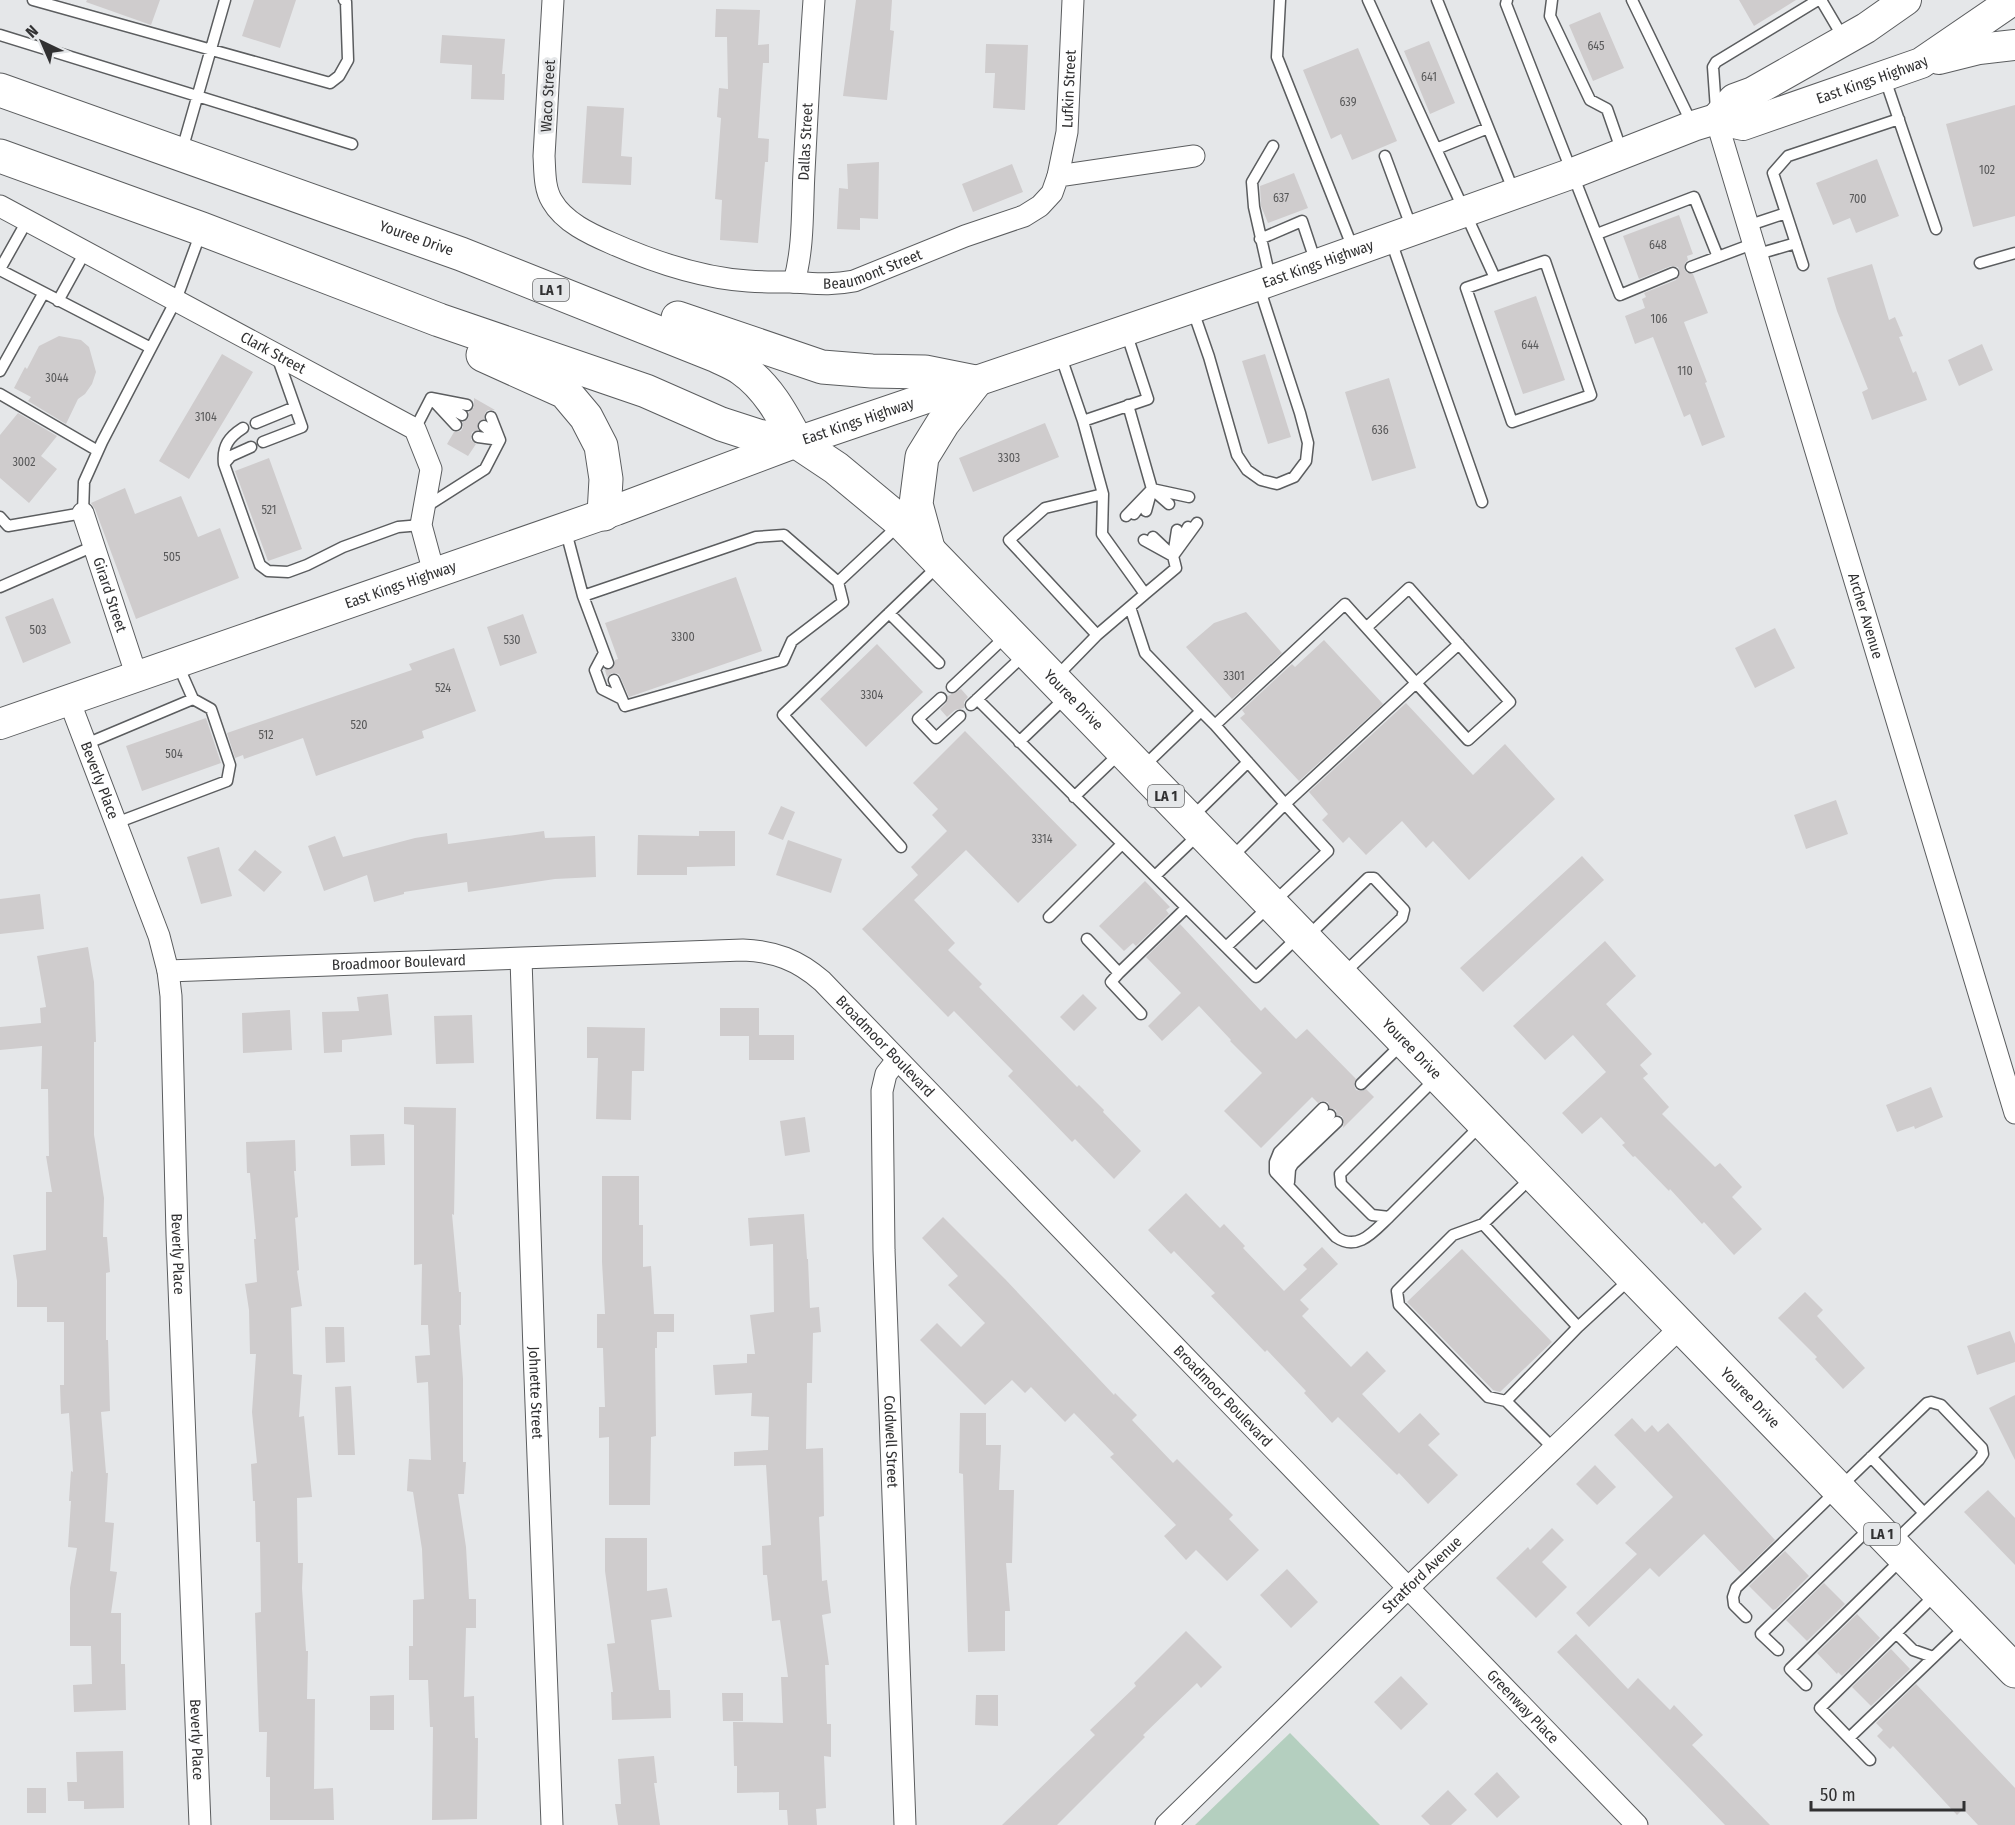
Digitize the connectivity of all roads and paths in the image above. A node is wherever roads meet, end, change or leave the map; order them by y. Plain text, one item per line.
1 (33, 0) edge
2 (225, 0) edge
3 (344, 0) edge
4 (553, 0) edge
5 (814, 0) edge
6 (1073, 0) edge
7 (1280, 0) edge
8 (1368, 0) edge
9 (1437, 0) edge
10 (1507, 0) edge
11 (1552, 0) edge
12 (1632, 0) edge
13 (1820, 0) edge
14 (1906, 0) edge
15 (2013, 0) edge
16 (0, 35) edge
17 (1845, 40) junction
18 (2015, 45) edge
19 (211, 51) junction
20 (1921, 63) junction
21 (1884, 75) junction
22 (0, 90) edge
23 (199, 96) junction
24 (1899, 119) junction
25 (1705, 123) junction
26 (1488, 128) junction
27 (352, 144) dead end
28 (1273, 146) dead end
29 (1436, 149) junction
30 (181, 153) junction
31 (1623, 154) junction
32 (0, 156) edge
33 (1194, 156) dead end
34 (1385, 156) dead end
35 (1573, 173) junction
36 (1058, 176) junction
37 (548, 192) joint
38 (1515, 194) junction
39 (0, 206) edge
40 (1465, 212) junction
41 (1786, 213) junction
42 (27, 221) junction
43 (202, 229) junction
44 (1936, 229) dead end
45 (1401, 234) junction
46 (1598, 234) junction
47 (1260, 239) junction
48 (1754, 241) junction
49 (1796, 243) junction
50 (1354, 251) junction
51 (85, 252) junction
52 (2015, 253) edge
53 (1718, 257) junction
54 (1980, 263) dead end
55 (1317, 264) junction
56 (1803, 265) dead end
57 (1691, 267) dead end
58 (0, 270) edge
59 (1673, 273) dead end
60 (1495, 278) junction
61 (794, 282) junction
62 (1265, 283) junction
63 (43, 294) junction
64 (176, 300) junction
65 (57, 301) junction
66 (1192, 308) junction
67 (605, 311) junction
68 (439, 320) junction
69 (1125, 331) junction
70 (151, 348) junction
71 (1060, 353) junction
72 (277, 355) junction
73 (0, 371) edge
74 (975, 382) junction
75 (0, 394) edge
76 (431, 398) junction
77 (1128, 405) junction
78 (295, 407) junction
79 (465, 410) dead end
80 (1083, 421) junction
81 (487, 422) dead end
82 (256, 423) dead end
83 (456, 425) dead end
84 (243, 428) dead end
85 (415, 429) junction
86 (478, 437) dead end
87 (500, 440) junction
88 (263, 442) dead end
89 (797, 442) junction
90 (250, 447) dead end
91 (98, 452) junction
92 (224, 464) junction
93 (1152, 489) junction
94 (1103, 494) junction
95 (1185, 499) dead end
96 (1482, 502) dead end
97 (1169, 504) dead end
98 (83, 513) junction
99 (604, 514) junction
100 (0, 517) edge
101 (423, 517) junction
102 (901, 522) junction
103 (564, 528) junction
104 (94, 546) junction
105 (1173, 556) junction
106 (934, 557) junction
107 (434, 573) junction
108 (838, 582) junction
109 (0, 587) edge
110 (1145, 594) junction
111 (583, 596) junction
112 (1130, 607) junction
113 (889, 613) junction
114 (1367, 627) junction
115 (1097, 635) junction
116 (1018, 643) junction
117 (1459, 644) junction
118 (177, 663) junction
119 (939, 663) dead end
120 (137, 677) junction
121 (614, 680) dead end
122 (1416, 683) junction
123 (952, 687) dead end
124 (1061, 687) junction
125 (941, 698) dead end
126 (193, 699) junction
127 (622, 699) junction
128 (69, 700) junction
129 (1201, 711) junction
130 (960, 716) dead end
131 (0, 724) edge
132 (1215, 725) junction
133 (1019, 742) junction
134 (86, 744) junction
135 (1131, 760) junction
136 (1248, 762) junction
137 (1074, 797) junction
138 (1285, 804) junction
139 (116, 823) junction
140 (1195, 826) junction
141 (1122, 844) junction
142 (901, 847) dead end
143 (1228, 861) junction
144 (1155, 876) junction
145 (1271, 904) junction
146 (1186, 908) junction
147 (1049, 917) dead end
148 (1302, 937) junction
149 (1087, 939) dead end
150 (1226, 947) junction
151 (521, 959) junction
152 (168, 971) junction
153 (1119, 973) junction
154 (1341, 976) junction
155 (1141, 1014) dead end
156 (1404, 1042) junction
157 (897, 1060) junction
158 (1374, 1071) junction
159 (1438, 1076) junction
160 (2015, 1113) edge
161 (1483, 1123) junction
162 (1534, 1175) junction
163 (1289, 1186) junction
164 (1389, 1217) junction
165 (1483, 1224) junction
166 (1633, 1276) junction
167 (1578, 1326) junction
168 (1681, 1327) junction
169 (1506, 1401) junction
170 (1554, 1449) junction
171 (1871, 1457) junction
172 (1838, 1488) junction
173 (1924, 1513) junction
174 (1890, 1542) junction
175 (1408, 1588) junction
176 (1938, 1592) junction
177 (1746, 1617) dead end
178 (1969, 1623) junction
179 (1896, 1633) junction
180 (1778, 1650) dead end
181 (1933, 1657) junction
182 (2015, 1671) edge
183 (1806, 1685) dead end
184 (1849, 1738) junction
185 (1870, 1760) dead end
186 (200, 1825) edge
187 (552, 1825) edge
188 (905, 1825) edge
189 (1166, 1825) edge
190 (1637, 1825) edge

1 - 19 lane
2 - 19 lane
3 - 19 lane
4 - 37 street, Waco Street
5 - 61 street, Dallas Street
6 - 36 street, Lufkin Street
7 - 50 lane
8 - 29 lane
9 - 26 lane
10 - 35 lane
11 - 31 lane
12 - 25 lane
13 - 17 lane
13 - 25 lane
14 - 17 main road, East Kings Highway
15 - 20 main road, East Kings Highway
16 - 23 lane
17 - 25 main road, East Kings Highway
18 - 20 main road
19 - 23 lane
20 - 21 main road, East Kings Highway
21 - 24 lane
21 - 25 main road, East Kings Highway
22 - 30 main road, Youree Drive / LA 1
23 - 27 lane
23 - 30 lane
24 - 41 lane
24 - 44 lane
25 - 31 main road, East Kings Highway
25 - 48 street, Archer Avenue
26 - 29 lane
26 - 38 lane
28 - 47 lane
29 - 40 lane
30 - 67 main road, Youree Drive / LA 1
31 - 35 main road, East Kings Highway
32 - 43 main road, Youree Drive / LA 1
33 - 36 street
34 - 45 lane
35 - 38 main road, East Kings Highway
35 - 46 lane
36 - 61 street, Beaumont Street
37 - 61 street, Beaumont Street
38 - 40 main road, East Kings Highway
39 - 42 street, Clark Street
40 - 45 main road, East Kings Highway
40 - 60 lane
41 - 48 lane
41 - 49 lane
42 - 51 street, Clark Street
42 - 58 lane
43 - 64 lane
43 - 68 main road, Youree Drive / LA 1
45 - 50 main road, East Kings Highway
45 - 96 lane
46 - 53 lane
46 - 59 lane
47 - 55 lane
47 - 62 lane
48 - 49 lane
48 - 53 lane
48 - 160 street, Archer Avenue
49 - 56 lane
50 - 55 main road, East Kings Highway
51 - 64 street, Clark Street
51 - 65 lane
52 - 54 lane
53 - 57 lane
55 - 62 main road, East Kings Highway
58 - 63 lane
60 - 60 lane
62 - 66 main road, East Kings Highway
62 - 66 lane
63 - 65 lane
63 - 73 lane
64 - 70 lane
64 - 72 street, Clark Street
65 - 70 lane
66 - 69 main road, East Kings Highway
67 - 74 main road
67 - 89 main road, Youree Drive / LA 1
68 - 89 main road, Youree Drive / LA 1
68 - 99 main road
69 - 71 main road, East Kings Highway
69 - 77 lane
70 - 91 lane
71 - 74 main road, East Kings Highway
71 - 80 lane
72 - 78 lane
72 - 85 street, Clark Street
74 - 89 main road, East Kings Highway
74 - 106 main road
75 - 91 lane
76 - 79 lane
76 - 83 lane
76 - 85 lane
77 - 80 lane
77 - 93 lane
78 - 82 lane
78 - 88 lane
80 - 94 lane
81 - 87 lane
84 - 92 lane
85 - 101 street
86 - 87 lane
87 - 101 lane
89 - 99 main road, East Kings Highway
89 - 102 main road, Youree Drive / LA 1
90 - 92 lane
91 - 98 lane
92 - 101 lane
93 - 93 lane
93 - 95 lane
93 - 97 lane
94 - 110 lane
94 - 115 lane
98 - 100 lane
98 - 104 street, Girard Street
99 - 103 main road, East Kings Highway
101 - 107 street
102 - 106 main road, Youree Drive / LA 1
102 - 108 lane
103 - 107 main road, East Kings Highway
103 - 111 lane
104 - 109 lane
104 - 120 street, Girard Street
105 - 105 lane
105 - 105 lane
105 - 110 lane
106 - 113 lane
106 - 116 main road, Youree Drive / LA 1
107 - 118 main road, East Kings Highway
108 - 111 lane
108 - 127 lane
110 - 112 lane
111 - 127 lane
112 - 115 lane
112 - 129 lane
113 - 119 lane
113 - 142 lane
114 - 117 lane
114 - 122 lane
114 - 132 lane
115 - 124 lane
116 - 123 lane
116 - 124 main road, Youree Drive / LA 1
116 - 133 lane
117 - 122 lane
117 - 122 lane
118 - 120 main road, East Kings Highway
118 - 126 lane
120 - 128 main road, East Kings Highway
121 - 127 lane
122 - 138 lane
124 - 133 lane
124 - 135 main road, Youree Drive / LA 1
125 - 130 lane
126 - 134 lane
126 - 139 lane
128 - 131 main road, East Kings Highway
128 - 134 street, Beverly Place
129 - 132 lane
129 - 135 lane
132 - 136 lane
133 - 137 lane
134 - 139 street, Beverly Place
135 - 137 lane
135 - 140 main road, Youree Drive / LA 1
136 - 138 lane
136 - 140 lane
137 - 141 lane
138 - 143 lane
138 - 145 lane
139 - 152 street, Beverly Place
140 - 143 main road, Youree Drive / LA 1
140 - 144 lane
141 - 144 lane
141 - 147 lane
143 - 145 main road, Youree Drive / LA 1
144 - 146 lane
145 - 148 main road, Youree Drive / LA 1
145 - 150 lane
146 - 150 lane
146 - 153 lane
148 - 150 lane
148 - 154 main road, Youree Drive / LA 1
148 - 154 lane
149 - 153 lane
151 - 152 street, Broadmoor Boulevard
151 - 157 street, Broadmoor Boulevard
151 - 187 street, Johnette Street
152 - 186 street, Beverly Place
153 - 155 lane
154 - 156 main road, Youree Drive / LA 1
156 - 158 lane
156 - 159 main road, Youree Drive / LA 1
157 - 175 street, Broadmoor Boulevard
157 - 188 street, Coldwell Street
158 - 158 lane
159 - 161 main road, Youree Drive / LA 1
159 - 164 lane
161 - 162 main road, Youree Drive / LA 1
161 - 164 lane
162 - 165 lane
162 - 166 main road, Youree Drive / LA 1
163 - 163 lane
163 - 164 lane
165 - 167 lane
165 - 169 lane
166 - 167 lane
166 - 168 main road, Youree Drive / LA 1
167 - 169 lane
168 - 170 street, Stratford Avenue
168 - 172 main road, Youree Drive / LA 1
169 - 170 lane
170 - 175 street, Stratford Avenue
171 - 172 lane
171 - 173 lane
171 - 173 lane
172 - 174 main road, Youree Drive / LA 1
172 - 177 lane
173 - 174 lane
174 - 176 main road, Youree Drive / LA 1
174 - 180 lane
174 - 183 lane
175 - 189 street, Stratford Avenue
175 - 190 street, Greenway Place
176 - 178 main road, Youree Drive / LA 1
176 - 179 lane
178 - 181 lane
178 - 182 main road, Youree Drive / LA 1
179 - 181 lane
179 - 184 lane
181 - 184 lane
184 - 185 lane

